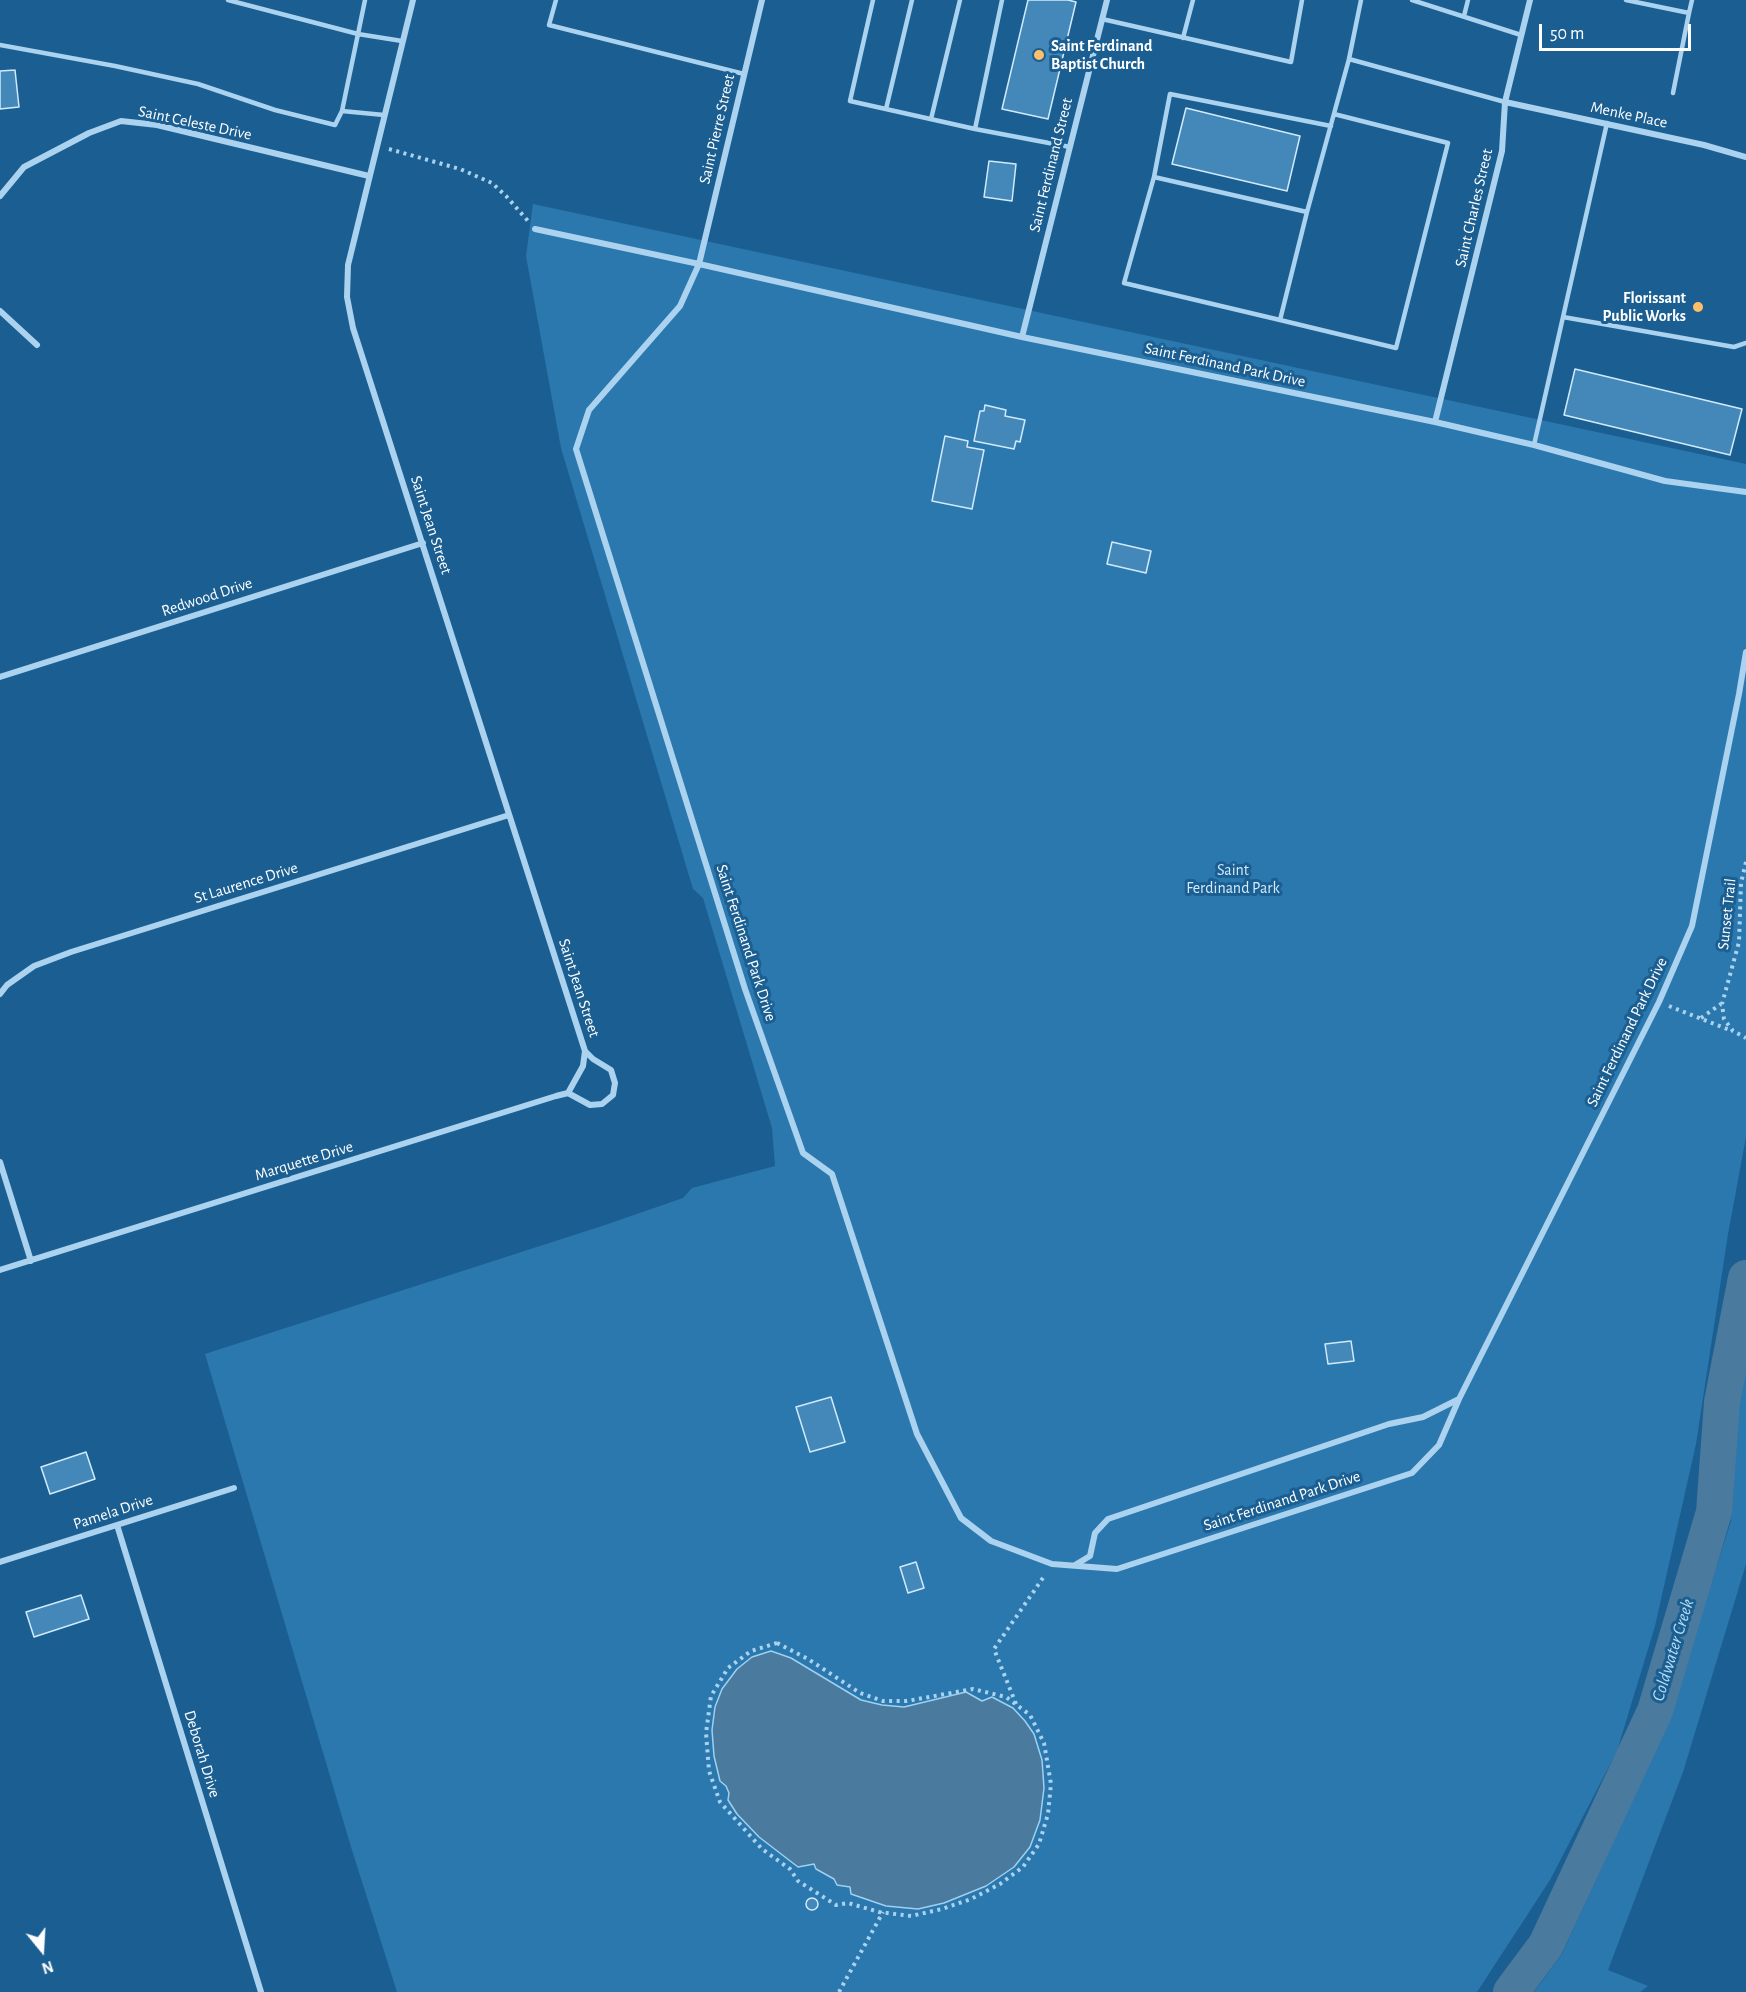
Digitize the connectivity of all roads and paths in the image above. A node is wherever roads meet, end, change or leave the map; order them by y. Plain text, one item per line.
1 (228, 0) edge
2 (365, 0) edge
3 (412, 0) edge
4 (556, 0) edge
5 (762, 0) edge
6 (873, 0) edge
7 (912, 0) edge
8 (960, 0) edge
9 (1002, 0) edge
10 (1107, 0) edge
11 (1192, 0) edge
12 (1302, 0) edge
13 (1361, 0) edge
14 (1412, 0) edge
15 (1468, 0) edge
16 (1530, 0) edge
17 (1626, 0) edge
18 (1692, 0) edge
19 (1689, 13) junction
20 (1464, 16) junction
21 (1102, 20) junction
22 (358, 34) junction
23 (1521, 35) junction
24 (1183, 38) junction
25 (402, 41) junction
26 (0, 45) edge
27 (1349, 59) junction
28 (744, 74) junction
29 (1673, 93) dead end
30 (1505, 102) junction
31 (886, 109) junction
32 (342, 111) junction
33 (1334, 114) junction
34 (384, 115) junction
35 (931, 119) junction
36 (1607, 123) junction
37 (1331, 126) junction
38 (975, 129) junction
39 (377, 146) junction
40 (1070, 147) junction
41 (1746, 157) edge
42 (369, 177) junction
43 (1154, 177) junction
44 (0, 196) edge
45 (1307, 212) junction
46 (535, 229) joint
47 (699, 264) junction
48 (0, 311) edge
49 (1563, 317) junction
50 (1280, 320) junction
51 (1022, 337) junction
52 (1746, 343) edge
53 (37, 345) dead end
54 (1435, 422) junction
55 (1534, 445) junction
56 (1746, 492) edge
57 (423, 543) junction
58 (1746, 652) edge
59 (0, 677) edge
60 (509, 815) junction
61 (1746, 862) edge
62 (0, 994) edge
63 (1659, 1002) junction
64 (1722, 1004) junction
65 (1701, 1018) junction
66 (1733, 1031) junction
67 (1746, 1038) edge
68 (585, 1052) junction
69 (568, 1093) junction
70 (0, 1162) edge
71 (31, 1261) junction
72 (0, 1270) edge
73 (1459, 1399) junction
74 (234, 1488) dead end
75 (117, 1525) junction
76 (0, 1562) edge
77 (1052, 1564) junction
78 (1074, 1565) junction
79 (1017, 1705) junction
80 (882, 1912) junction
81 (261, 1992) edge
82 (839, 1992) edge

1 - 22 lane
2 - 22 lane
3 - 25 street, Saint Jean Street
4 - 28 lane
5 - 28 street, Saint Pierre Street
6 - 31 lane
7 - 31 lane
8 - 35 lane
9 - 38 lane
10 - 21 street, Saint Ferdinand Street
11 - 24 lane
12 - 24 lane
13 - 27 lane
14 - 20 lane
15 - 20 lane
16 - 23 street, Saint Charles Street
17 - 19 lane
18 - 19 lane
19 - 29 lane
20 - 23 lane
21 - 24 lane
21 - 40 street, Saint Ferdinand Street
22 - 25 lane
22 - 32 lane
23 - 30 street, Saint Charles Street
25 - 34 street, Saint Jean Street
26 - 32 lane
27 - 30 lane
27 - 33 lane
28 - 47 street, Saint Pierre Street
30 - 36 street, Menke Place
30 - 54 street, Saint Charles Street
31 - 35 lane
32 - 34 lane
33 - 37 lane
33 - 50 lane
34 - 39 street, Saint Jean Street
35 - 38 lane
36 - 41 street, Menke Place
36 - 49 lane
37 - 43 lane
37 - 45 lane
38 - 40 lane
39 - 42 street, Saint Jean Street
39 - 46 path
40 - 51 street, Saint Ferdinand Street
42 - 44 street, Saint Celeste Drive
42 - 57 street, Saint Jean Street
43 - 45 lane
43 - 50 lane
45 - 50 lane
46 - 47 street, Saint Ferdinand Park Drive
47 - 51 street, Saint Ferdinand Park Drive
47 - 77 street, Saint Ferdinand Park Drive
48 - 53 street
49 - 52 lane
49 - 55 lane
51 - 54 street, Saint Ferdinand Park Drive
54 - 55 street, Saint Ferdinand Park Drive
55 - 56 street, Saint Ferdinand Park Drive
57 - 59 street, Redwood Drive
57 - 60 street, Saint Jean Street
58 - 63 street, Saint Ferdinand Park Drive
60 - 62 street, St Laurence Drive
60 - 68 street, Saint Jean Street
61 - 64 path, Sunset Trail
63 - 65 path
63 - 73 street, Saint Ferdinand Park Drive
64 - 65 path
64 - 66 path
65 - 66 path
66 - 67 path
68 - 69 street, Saint Jean Street
68 - 69 street, Saint Jean Street
69 - 71 street, Marquette Drive
70 - 71 street
71 - 72 street, Marquette Drive
73 - 78 street
73 - 78 street, Saint Ferdinand Park Drive
74 - 75 street, Pamela Drive
75 - 76 street, Pamela Drive
75 - 81 street, Deborah Drive
77 - 78 street, Saint Ferdinand Park Drive
77 - 79 path
79 - 80 path
79 - 80 path
80 - 82 path

